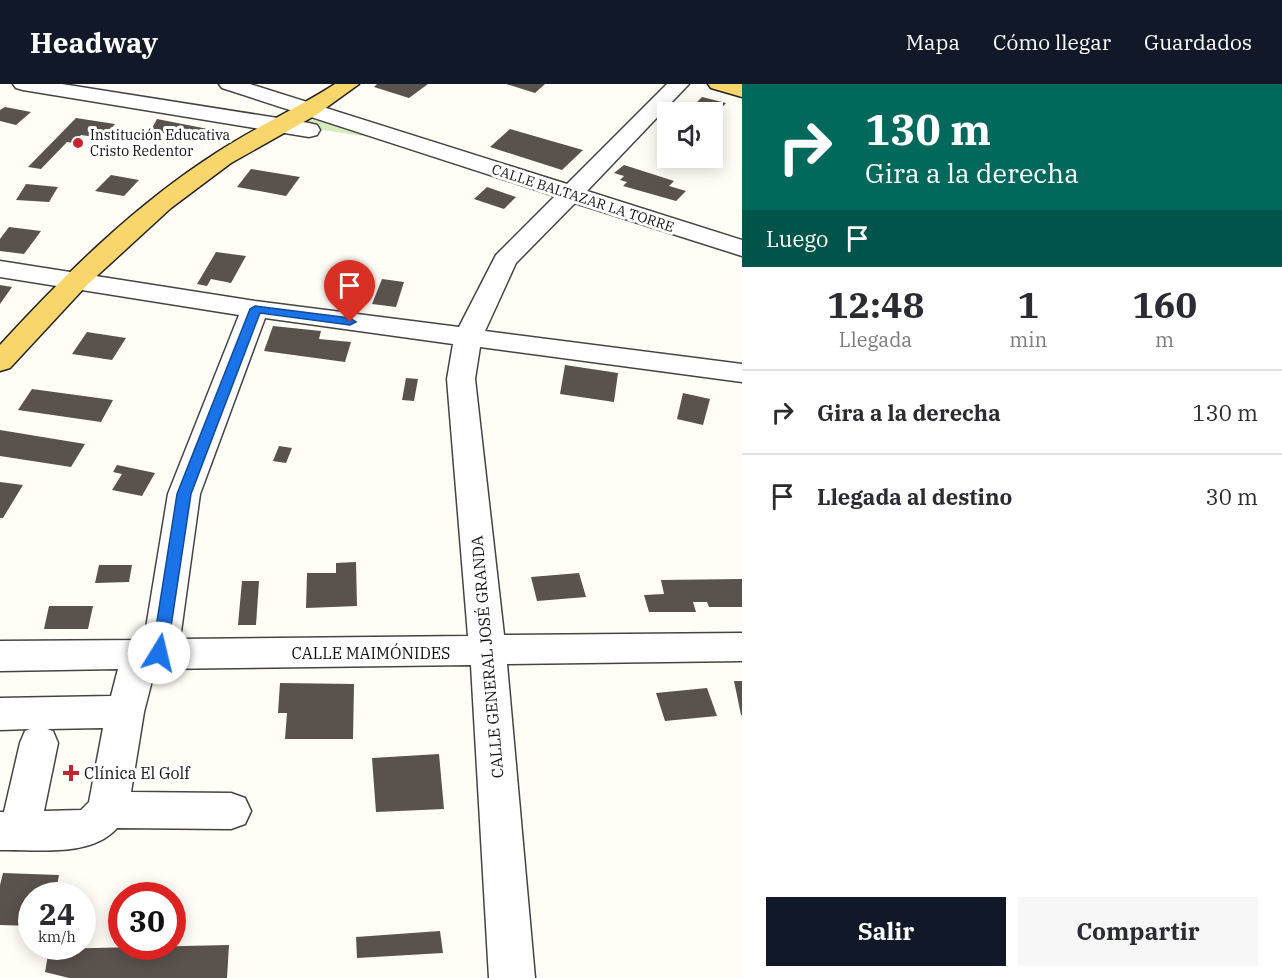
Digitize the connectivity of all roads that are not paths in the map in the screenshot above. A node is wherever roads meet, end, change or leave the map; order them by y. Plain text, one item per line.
1 (24, 84) edge
2 (229, 84) edge
3 (318, 84) edge
4 (349, 84) edge
5 (679, 84) edge
6 (718, 84) edge
7 (742, 91) edge
8 (298, 107) junction
9 (269, 127) junction
10 (424, 147) junction
11 (572, 195) junction
12 (742, 248) edge
13 (0, 269) edge
14 (75, 279) junction
15 (255, 309) junction
16 (468, 338) junction
17 (0, 362) edge
18 (742, 373) edge
19 (742, 647) edge
20 (488, 652) junction
21 (150, 654) junction
22 (0, 656) edge
23 (125, 712) junction
24 (0, 714) edge
25 (39, 743) dead end
26 (108, 810) junction
27 (231, 812) dead end
28 (10, 831) edge
29 (512, 978) edge

1 - 9 street, CALLE BALTAZAR LA TORRE
2 - 8 street, CALLE BALTAZAR LA TORRE
3 - 8 main road
4 - 8 main road
5 - 11 street, CALLE GENERAL JOSÉ GRANDA
6 - 7 main road
8 - 9 main road
8 - 10 street, CALLE BALTAZAR LA TORRE
9 - 10 street, CALLE BALTAZAR LA TORRE
9 - 14 main road
10 - 11 street, CALLE BALTAZAR LA TORRE
11 - 12 street, CALLE BALTAZAR LA TORRE
11 - 16 street, CALLE GENERAL JOSÉ GRANDA
13 - 14 street
14 - 15 street
14 - 17 main road
15 - 16 street
15 - 21 street
16 - 18 street
16 - 20 street, CALLE GENERAL JOSÉ GRANDA
19 - 20 street, CALLE MAIMÓNIDES
20 - 21 street, CALLE MAIMÓNIDES
20 - 29 street, CALLE GENERAL JOSÉ GRANDA
21 - 22 street, CALLE MAIMÓNIDES
21 - 23 street
23 - 24 street
23 - 26 street
25 - 28 street
26 - 27 street
26 - 28 street

